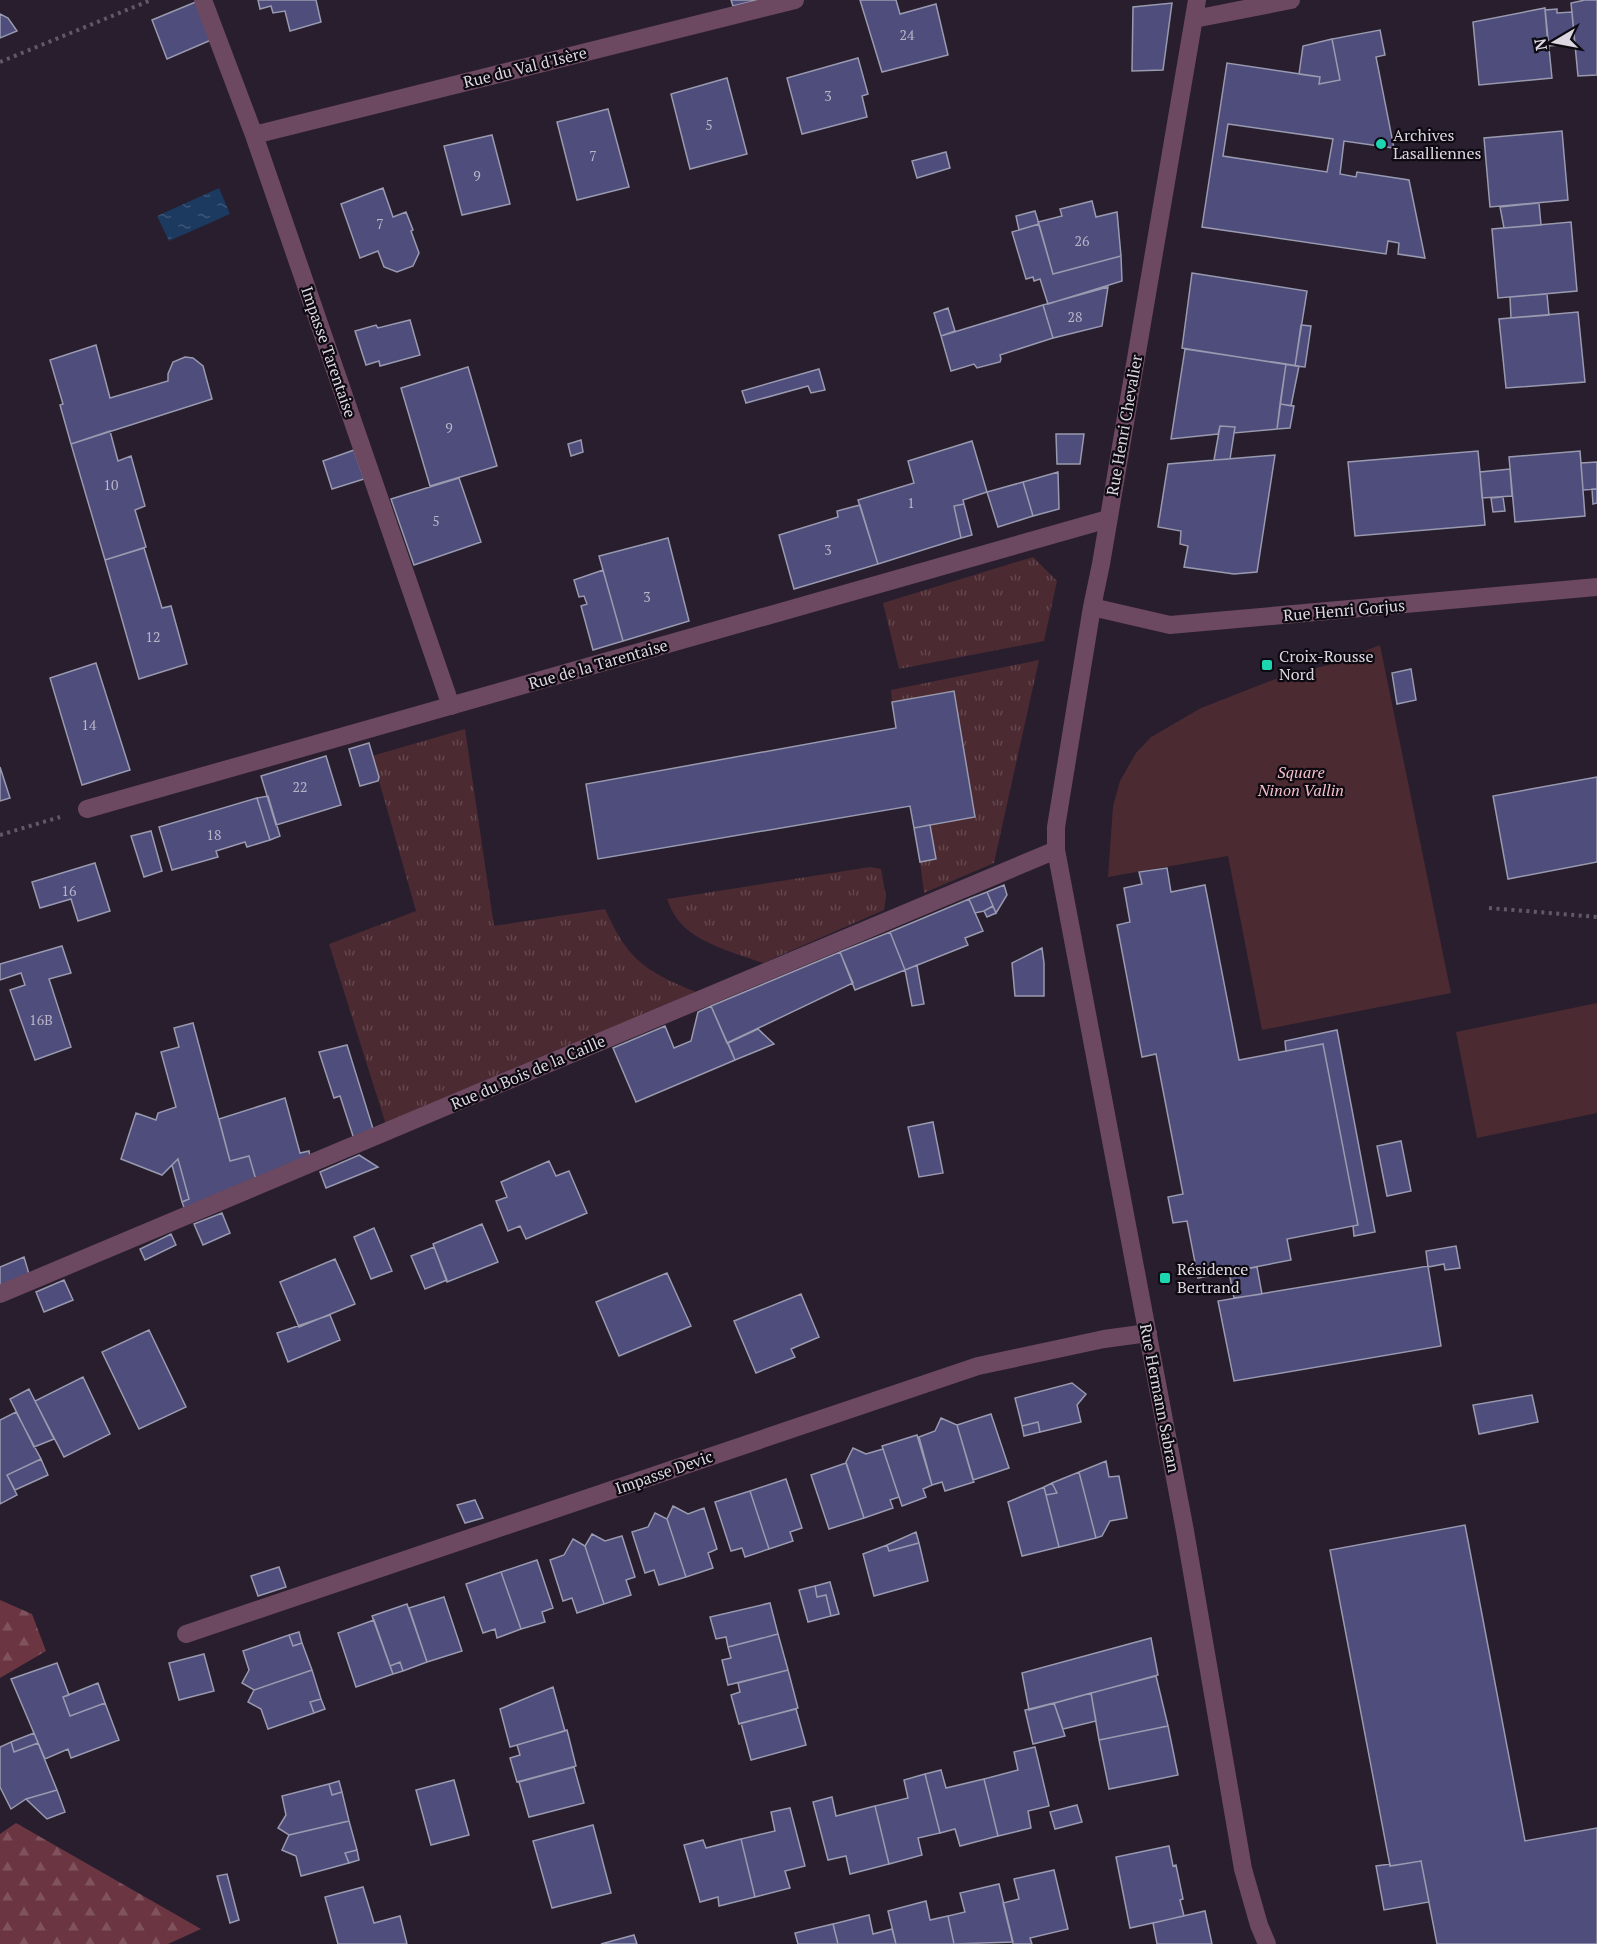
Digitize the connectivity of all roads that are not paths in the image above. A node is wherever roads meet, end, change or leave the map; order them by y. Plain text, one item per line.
1 (203, 0) edge
2 (795, 0) edge
3 (1197, 0) edge
4 (1291, 0) edge
5 (1194, 19) junction
6 (254, 135) junction
7 (1108, 519) junction
8 (1597, 587) edge
9 (1092, 607) junction
10 (451, 705) junction
11 (87, 809) road end
12 (1056, 850) junction
13 (0, 1294) edge
14 (1148, 1333) junction
15 (186, 1634) dead end
16 (1267, 1944) edge

1 - 6 street, Impasse Tarentaise
2 - 6 street, Rue du Val d'Isère
3 - 5 street, Rue Henri Chevalier
4 - 5 street
5 - 7 street, Rue Henri Chevalier
6 - 10 street, Impasse Tarentaise
7 - 9 street, Rue Henri Chevalier
7 - 10 street, Rue de la Tarentaise
8 - 9 street, Rue Henri Gorjus
9 - 12 street, Rue Henri Chevalier
10 - 11 street, Rue de la Tarentaise
12 - 13 street, Rue du Bois de la Caille
12 - 14 street, Rue Hermann Sabran
14 - 15 street, Impasse Devic
14 - 16 street, Rue Hermann Sabran

